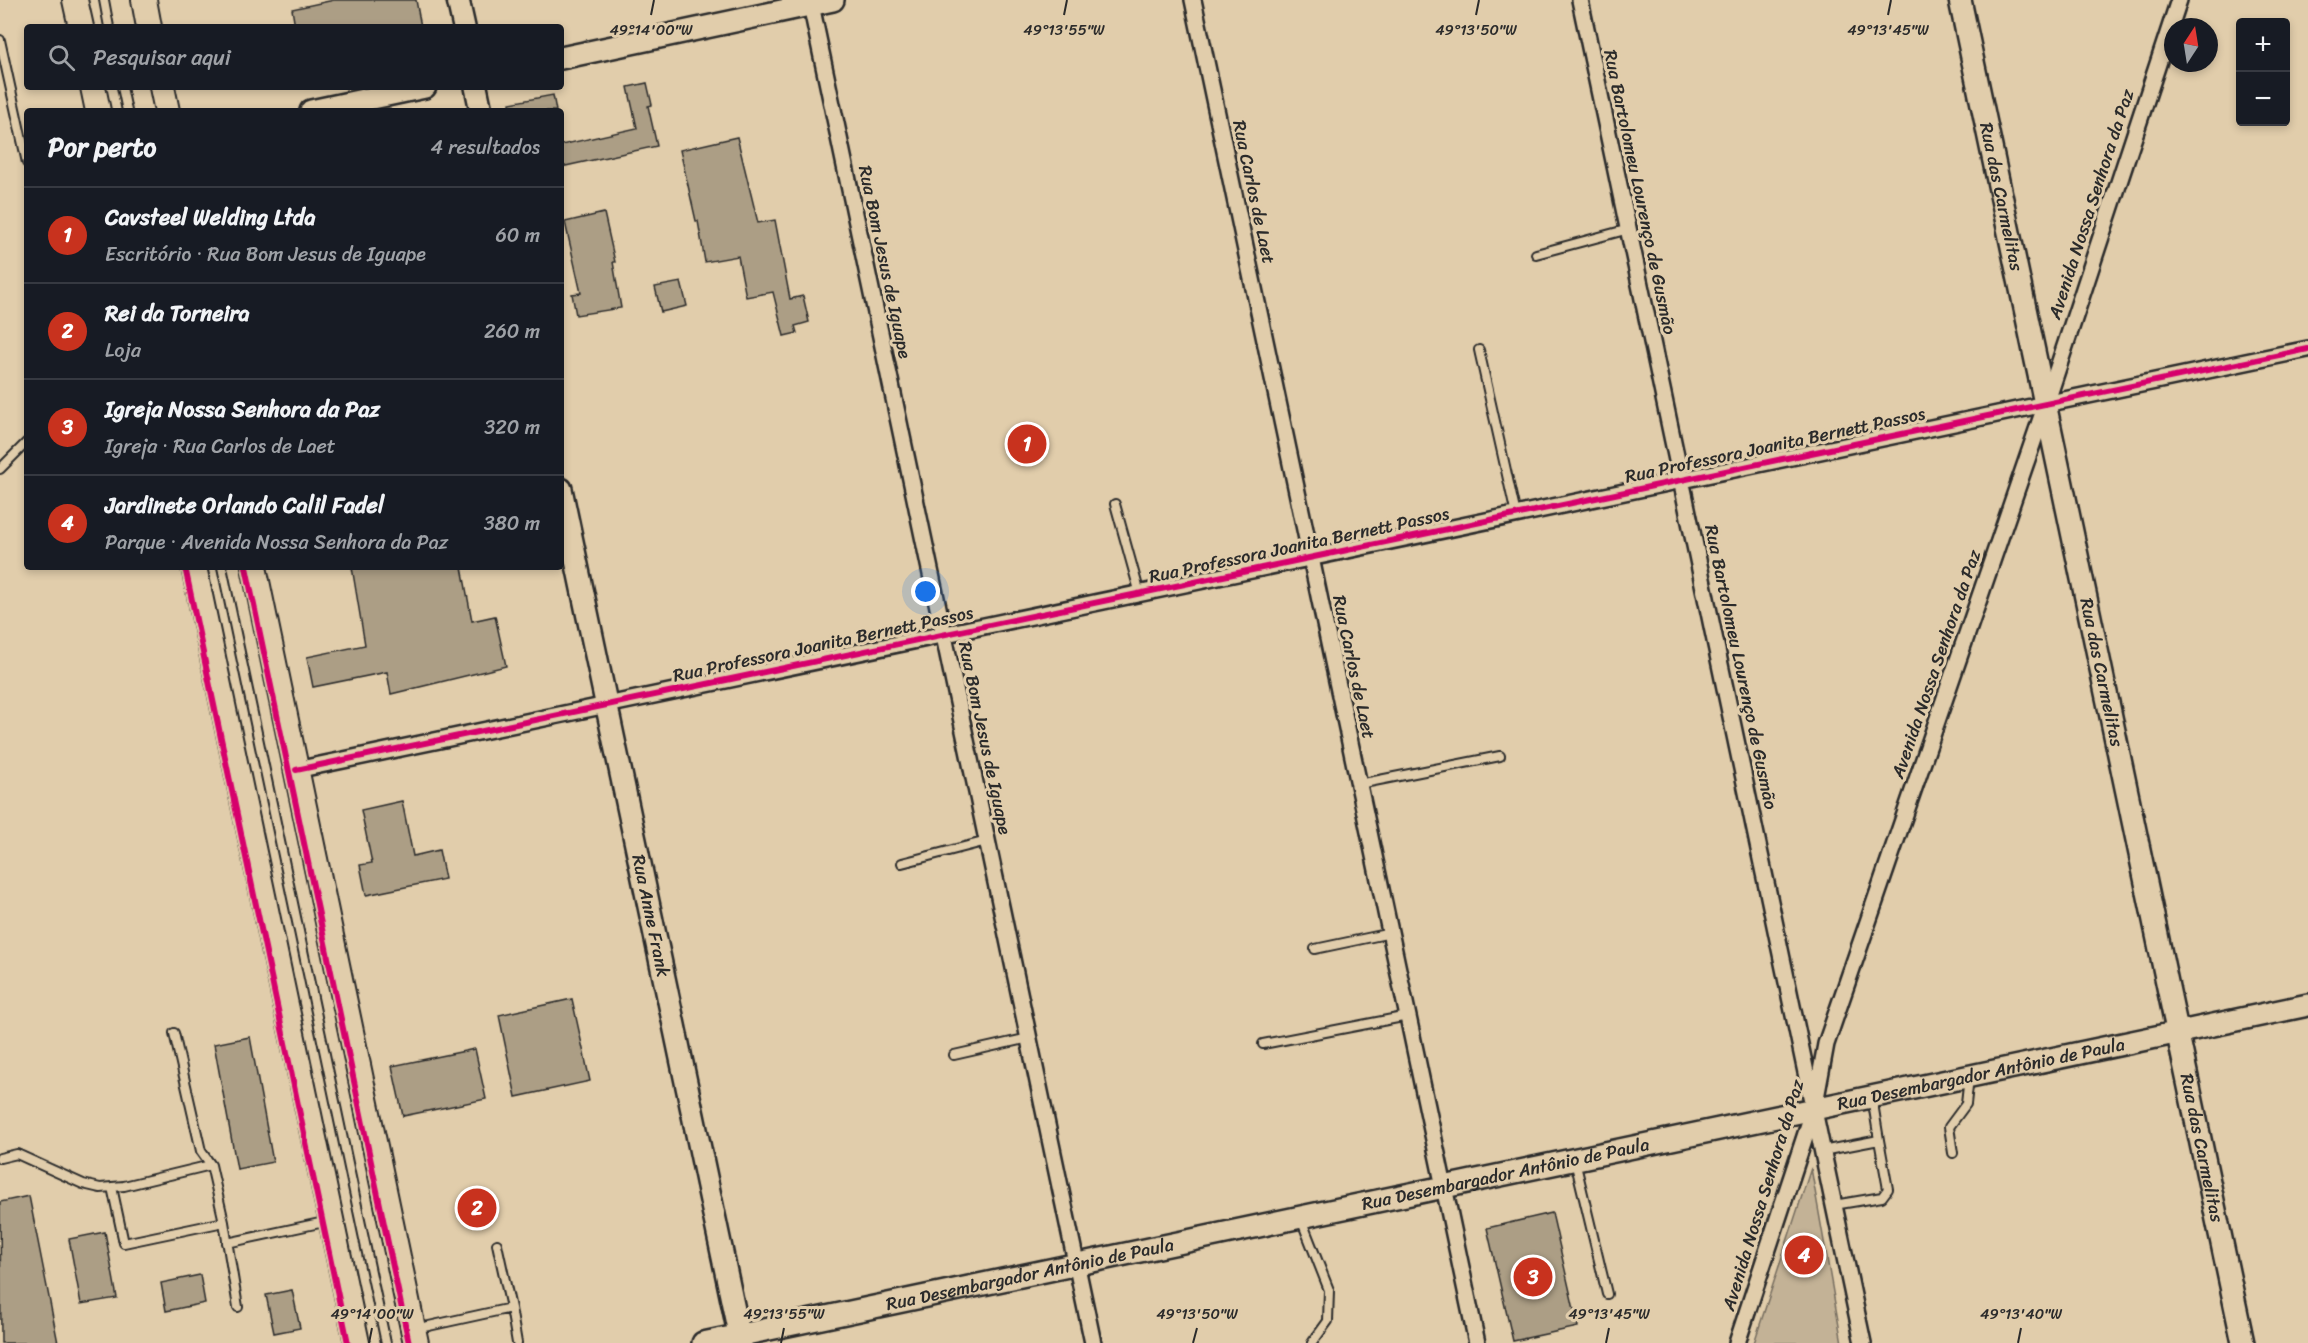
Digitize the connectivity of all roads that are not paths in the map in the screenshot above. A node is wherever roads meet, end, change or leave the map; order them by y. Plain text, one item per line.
1 (75, 0) edge
2 (104, 0) edge
3 (144, 0) edge
4 (458, 0) edge
5 (833, 0) edge
6 (1193, 0) edge
7 (1580, 0) edge
8 (1960, 0) edge
9 (2179, 0) edge
10 (810, 2) edge
11 (80, 24) edge
12 (108, 24) edge
13 (148, 24) edge
14 (463, 24) edge
15 (0, 40) edge
16 (564, 57) edge
17 (94, 90) edge
18 (123, 90) edge
19 (163, 90) edge
20 (411, 90) edge
21 (477, 90) edge
22 (97, 108) edge
23 (126, 108) edge
24 (166, 108) edge
25 (325, 108) edge
26 (480, 108) edge
27 (24, 141) edge
28 (1629, 229) junction
29 (1536, 254) dead end
30 (2308, 349) edge
31 (1479, 350) dead end
32 (2046, 404) junction
33 (24, 445) edge
34 (0, 469) edge
35 (1681, 480) junction
36 (564, 503) edge
37 (1115, 504) dead end
38 (1516, 515) junction
39 (1311, 558) junction
40 (195, 570) edge
41 (223, 570) edge
42 (255, 570) edge
43 (1140, 594) junction
44 (944, 634) junction
45 (606, 705) junction
46 (1500, 756) dead end
47 (296, 770) junction
48 (1359, 784) junction
49 (987, 841) junction
50 (902, 863) dead end
51 (1390, 933) junction
52 (1315, 949) dead end
53 (2308, 1005) edge
54 (1408, 1016) junction
55 (2178, 1032) junction
56 (174, 1033) dead end
57 (1029, 1038) junction
58 (1263, 1044) dead end
59 (954, 1055) dead end
60 (1969, 1076) junction
61 (1872, 1097) junction
62 (1814, 1109) junction
63 (1879, 1140) junction
64 (1822, 1151) junction
65 (1953, 1153) dead end
66 (0, 1158) edge
67 (1574, 1159) junction
68 (211, 1165) junction
69 (112, 1187) junction
70 (1444, 1187) junction
71 (1834, 1205) junction
72 (1300, 1217) junction
73 (331, 1221) junction
74 (224, 1222) junction
75 (227, 1243) junction
76 (497, 1244) dead end
77 (1076, 1264) junction
78 (1607, 1294) dead end
79 (238, 1307) dead end
80 (511, 1308) junction
81 (415, 1336) edge
82 (740, 1339) edge
83 (357, 1343) edge
84 (386, 1343) edge
85 (517, 1343) edge
86 (703, 1343) edge
87 (1093, 1343) edge
88 (1312, 1343) edge
89 (1478, 1343) edge
90 (1737, 1343) edge
91 (1863, 1343) edge
92 (2243, 1343) edge

1 - 11 main road
2 - 12 lane
3 - 13 main road
4 - 14 main road
5 - 10 main road
6 - 39 street, Rua Carlos de Laet
7 - 28 street, Rua Bartolomeu Lourenço de Gusmão
8 - 32 main road, Rua das Carmelitas
9 - 32 street, Avenida Nossa Senhora da Paz
10 - 16 main road
10 - 44 street, Rua Bom Jesus de Iguape
15 - 27 lane
17 - 22 main road
18 - 23 lane
19 - 24 main road
20 - 25 main road
21 - 26 main road
28 - 29 lane
28 - 35 street, Rua Bartolomeu Lourenço de Gusmão
30 - 32 street, Rua Professora Joanita Bernett Passos
31 - 38 lane
32 - 35 street, Rua Professora Joanita Bernett Passos
32 - 55 main road, Rua das Carmelitas
32 - 62 street, Avenida Nossa Senhora da Paz
33 - 34 lane
35 - 38 street, Rua Professora Joanita Bernett Passos
35 - 62 street, Rua Bartolomeu Lourenço de Gusmão
36 - 45 main road, Rua Anne Frank
37 - 43 lane
38 - 39 street, Rua Professora Joanita Bernett Passos
39 - 43 street, Rua Professora Joanita Bernett Passos
39 - 48 street, Rua Carlos de Laet
40 - 73 main road
41 - 84 lane
42 - 47 main road
43 - 44 street, Rua Professora Joanita Bernett Passos
44 - 45 street, Rua Professora Joanita Bernett Passos
44 - 49 street, Rua Bom Jesus de Iguape
45 - 47 street, Rua Professora Joanita Bernett Passos
45 - 82 main road, Rua Anne Frank
46 - 48 lane
47 - 81 main road
48 - 51 street, Rua Carlos de Laet
49 - 50 lane
49 - 57 street, Rua Bom Jesus de Iguape
51 - 52 lane
51 - 54 street, Rua Carlos de Laet
53 - 55 main road, Rua Desembargador Antônio de Paula
54 - 58 lane
54 - 70 street, Rua Carlos de Laet
55 - 60 main road, Rua Desembargador Antônio de Paula
55 - 92 main road, Rua das Carmelitas
56 - 68 lane
57 - 59 lane
57 - 77 street, Rua Bom Jesus de Iguape
60 - 61 main road, Rua Desembargador Antônio de Paula
60 - 65 lane
61 - 62 main road, Rua Desembargador Antônio de Paula
61 - 63 lane
62 - 64 street, Rua Bartolomeu Lourenço de Gusmão
62 - 67 main road, Rua Desembargador Antônio de Paula
62 - 90 street, Avenida Nossa Senhora da Paz
63 - 64 lane
63 - 71 lane
64 - 71 street, Rua Bartolomeu Lourenço de Gusmão
66 - 69 lane
67 - 70 main road, Rua Desembargador Antônio de Paula
67 - 78 lane
68 - 69 lane
68 - 74 lane
69 - 74 lane
70 - 72 main road, Rua Desembargador Antônio de Paula
70 - 89 street, Rua Carlos de Laet
71 - 91 street, Rua Bartolomeu Lourenço de Gusmão
72 - 77 main road, Rua Desembargador Antônio de Paula
72 - 88 lane
73 - 75 lane
73 - 83 main road
74 - 75 lane
75 - 79 lane
76 - 80 lane
77 - 82 main road, Rua Desembargador Antônio de Paula
77 - 87 street, Rua Bom Jesus de Iguape
80 - 81 lane
80 - 85 lane
82 - 86 main road, Rua Desembargador Antônio de Paula

